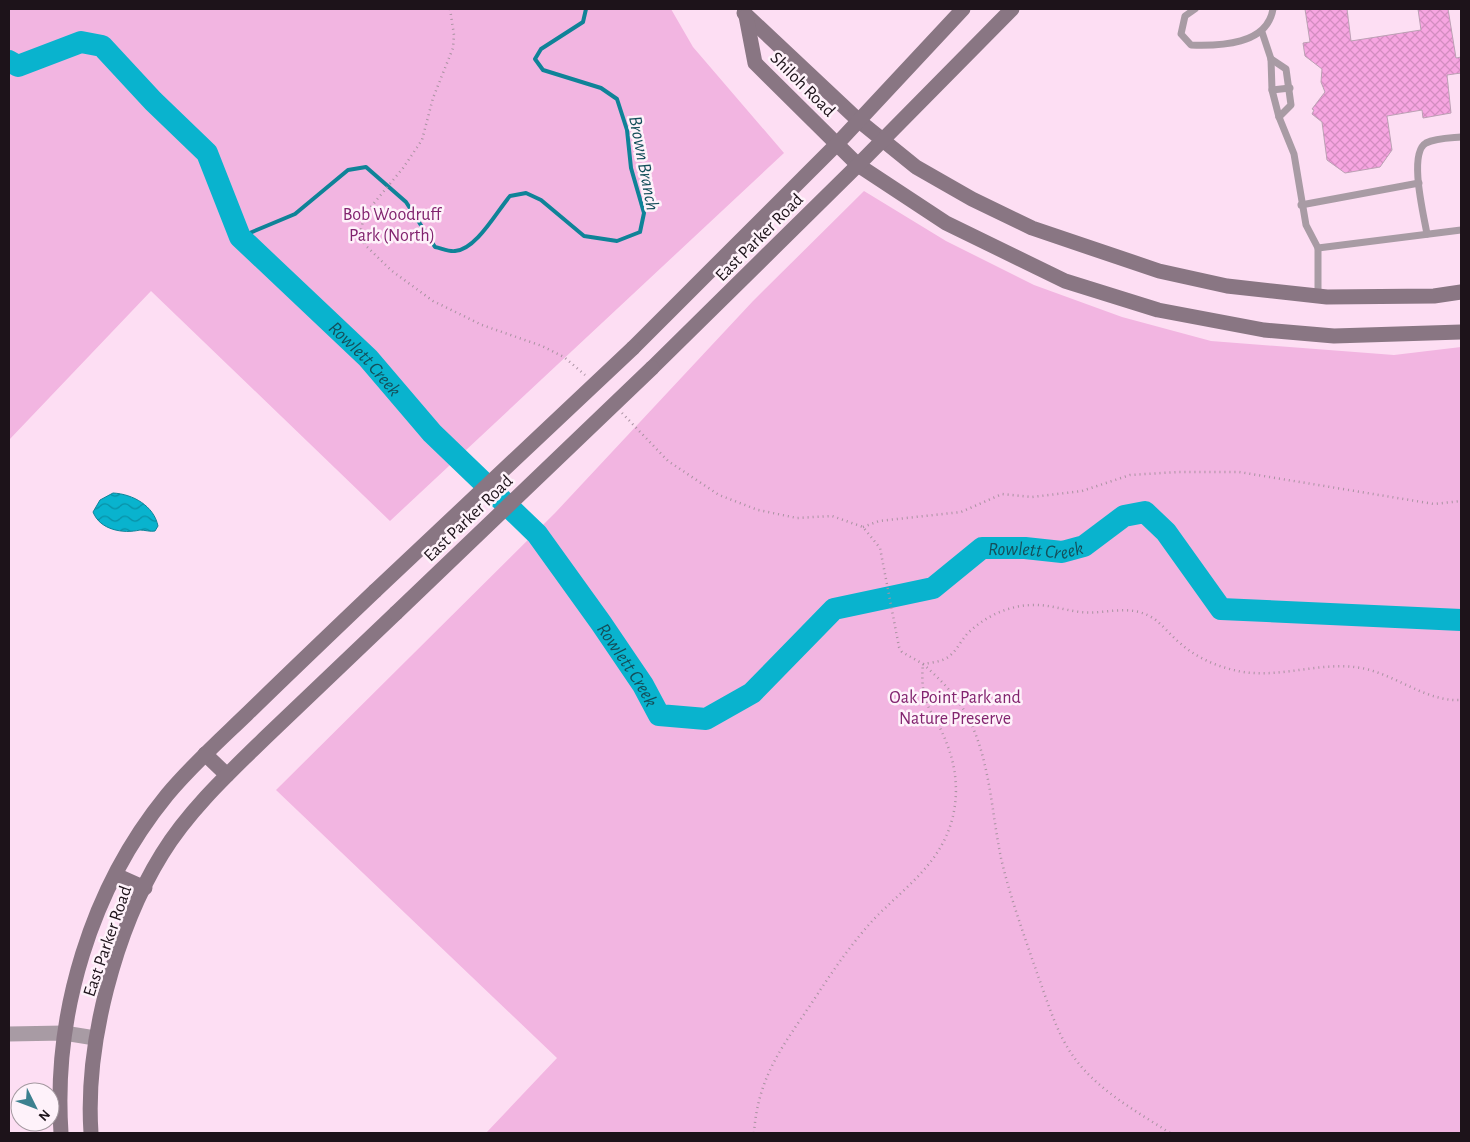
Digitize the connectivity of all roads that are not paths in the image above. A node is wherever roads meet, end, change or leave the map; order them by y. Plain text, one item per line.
1 (962, 9) edge
2 (1012, 9) edge
3 (1195, 9) edge
4 (1273, 9) edge
5 (744, 12) edge
6 (1262, 32) junction
7 (1271, 59) junction
8 (1290, 88) junction
9 (1272, 90) junction
10 (1279, 117) junction
11 (858, 120) junction
12 (1461, 137) edge
13 (883, 140) junction
14 (837, 144) junction
15 (858, 165) junction
16 (1419, 184) junction
17 (1301, 205) junction
18 (1461, 230) edge
19 (1427, 234) junction
20 (1318, 248) junction
21 (1461, 292) edge
22 (1318, 296) junction
23 (1461, 332) edge
24 (205, 754) junction
25 (227, 775) junction
26 (116, 875) junction
27 (145, 888) junction
28 (64, 1033) junction
29 (9, 1034) edge
30 (95, 1038) junction
31 (61, 1133) edge
32 (91, 1133) edge

1 - 11 main road, East Parker Road
2 - 13 main road, East Parker Road
3 - 6 lane
4 - 6 lane
5 - 11 main road, Shiloh Road
5 - 14 main road, Shiloh Road
6 - 7 lane
7 - 8 lane
7 - 9 lane
8 - 9 lane
8 - 10 lane
9 - 10 lane
10 - 17 lane
11 - 13 main road, Shiloh Road
11 - 14 main road, East Parker Road
12 - 16 lane
13 - 15 main road, East Parker Road
13 - 22 main road, Shiloh Road
14 - 15 main road, Shiloh Road
14 - 24 main road, East Parker Road, bridge
15 - 23 main road, Shiloh Road
15 - 25 main road, East Parker Road, bridge
16 - 17 lane
16 - 19 lane
17 - 20 lane
18 - 19 lane
19 - 20 lane
20 - 22 lane
21 - 22 main road, Shiloh Road
24 - 25 main road
24 - 26 main road, East Parker Road
25 - 27 main road, East Parker Road
26 - 27 main road
26 - 28 main road, East Parker Road
27 - 30 main road, East Parker Road
28 - 29 street
28 - 30 street
28 - 31 main road, East Parker Road
30 - 32 main road, East Parker Road

